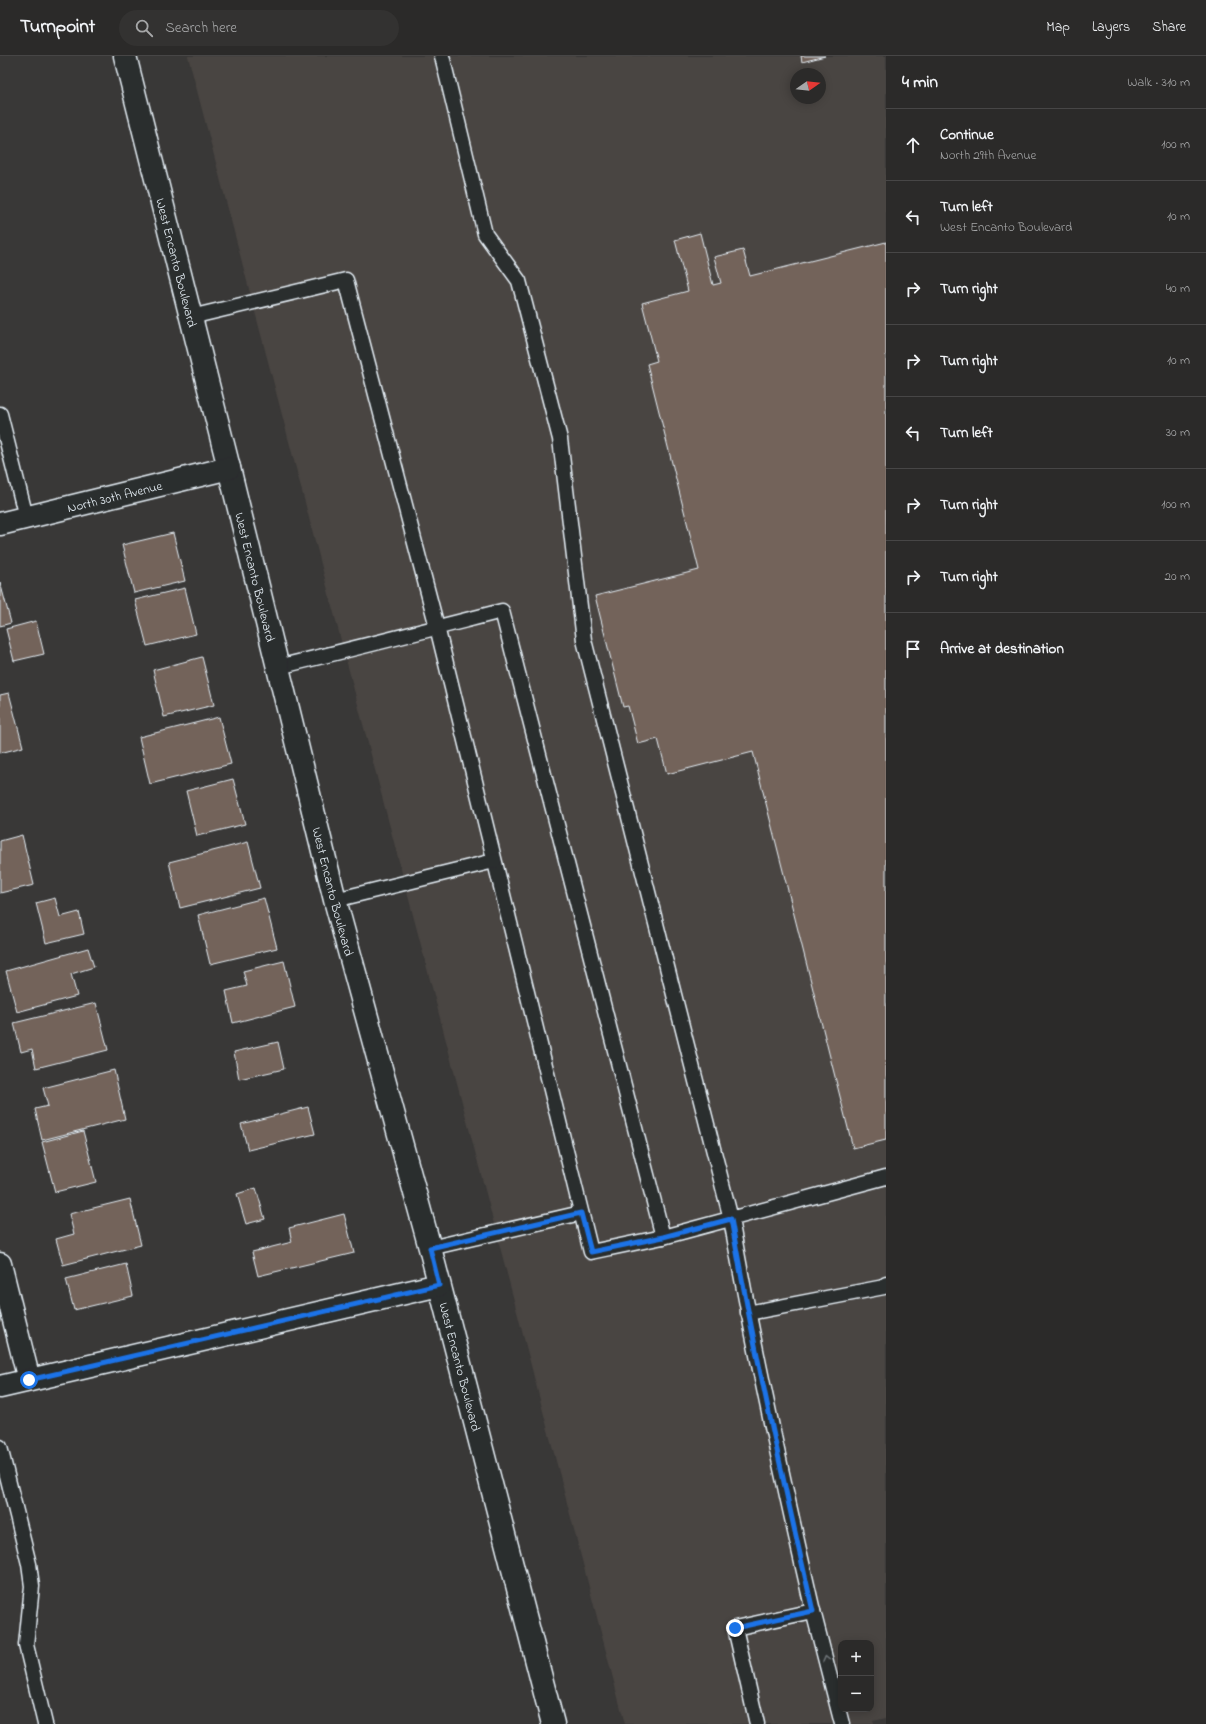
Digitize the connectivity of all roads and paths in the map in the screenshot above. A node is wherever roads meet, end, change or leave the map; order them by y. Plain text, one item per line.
1 (125, 56) edge
2 (442, 56) edge
3 (191, 317) junction
4 (0, 414) edge
5 (229, 468) junction
6 (26, 517) junction
7 (0, 524) edge
8 (437, 628) junction
9 (278, 667) junction
10 (494, 861) junction
11 (334, 900) junction
12 (886, 1177) edge
13 (581, 1213) junction
14 (731, 1219) junction
15 (663, 1237) junction
16 (430, 1248) junction
17 (0, 1264) edge
18 (886, 1284) edge
19 (439, 1285) junction
20 (748, 1313) junction
21 (29, 1380) junction
22 (0, 1387) edge
23 (0, 1447) edge
24 (813, 1611) junction
25 (45, 1724) edge
26 (553, 1724) edge
27 (757, 1724) edge
28 (842, 1724) edge

1 - 3 street, West Encanto Boulevard
2 - 14 lane
3 - 5 street, West Encanto Boulevard
3 - 8 lane
4 - 6 lane
5 - 6 street, North 30th Avenue
5 - 9 street, West Encanto Boulevard
6 - 7 street, North 30th Avenue
8 - 9 lane
8 - 10 lane
8 - 15 lane
9 - 11 street, West Encanto Boulevard
10 - 11 lane
10 - 13 lane
11 - 16 street, West Encanto Boulevard
12 - 14 lane
13 - 15 lane
13 - 16 lane
14 - 15 lane
14 - 20 lane
16 - 19 street, West Encanto Boulevard
17 - 21 street
18 - 20 lane
19 - 21 street
19 - 26 street, West Encanto Boulevard
20 - 24 lane
21 - 22 street
23 - 25 lane
24 - 27 lane
28 -> 24 lane

